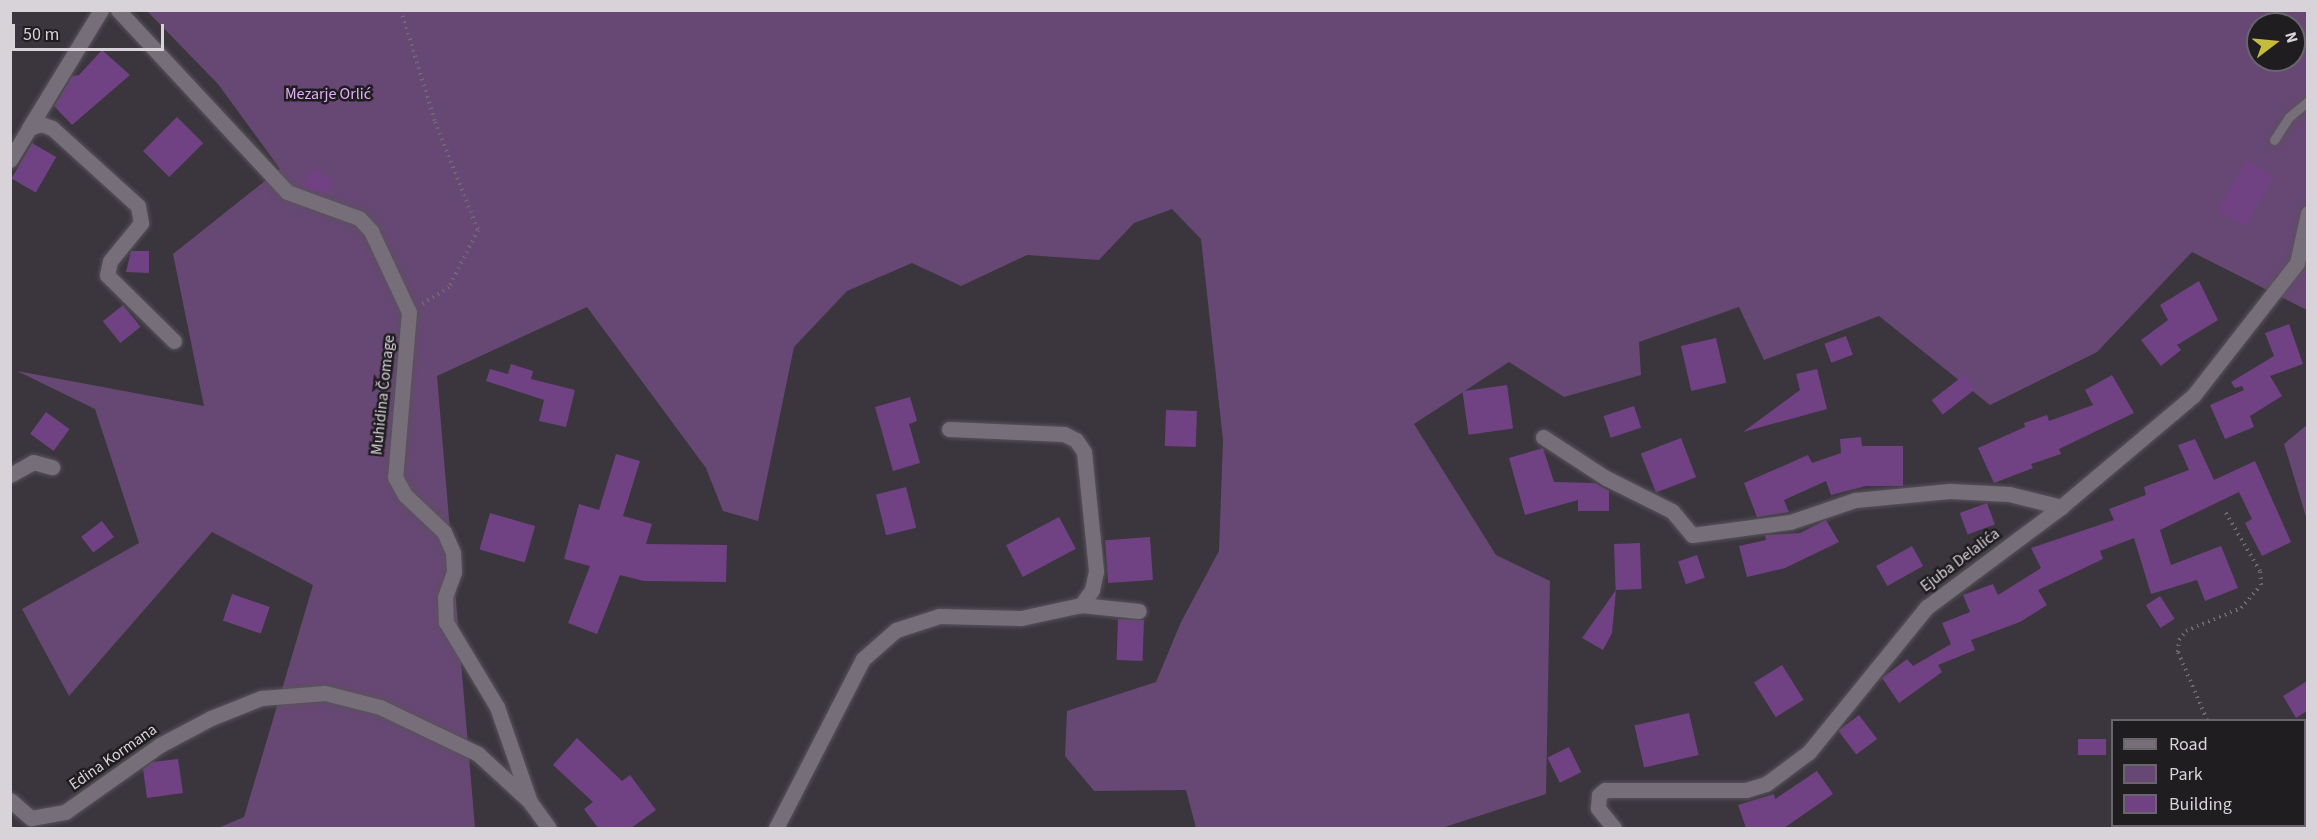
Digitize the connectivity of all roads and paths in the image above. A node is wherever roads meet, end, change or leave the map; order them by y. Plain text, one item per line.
1 (101, 10) edge
2 (118, 10) edge
3 (401, 10) edge
4 (2307, 101) edge
5 (29, 128) junction
6 (2274, 140) dead end
7 (10, 160) edge
8 (2307, 213) edge
9 (409, 312) junction
10 (174, 341) dead end
11 (949, 429) dead end
12 (1543, 437) dead end
13 (52, 467) dead end
14 (10, 475) edge
15 (2061, 507) junction
16 (2224, 510) dead end
17 (1081, 605) junction
18 (1139, 611) dead end
19 (2207, 719) edge
20 (10, 800) edge
21 (530, 802) junction
22 (549, 828) edge
23 (776, 828) edge
24 (1614, 828) edge

1 - 5 street
2 - 9 street, Muhidina Čomage
3 - 9 path
4 - 6 lane
5 - 7 street
5 - 10 street
8 - 15 street, Ejuba Delalića
9 - 21 street, Muhidina Čomage
11 - 17 street
12 - 15 street
13 - 14 street
15 - 24 street, Ejuba Delalića
16 - 19 path
17 - 18 street
17 - 23 street
20 - 21 street, Edina Kormana
21 - 22 street, Muhidina Čomage

